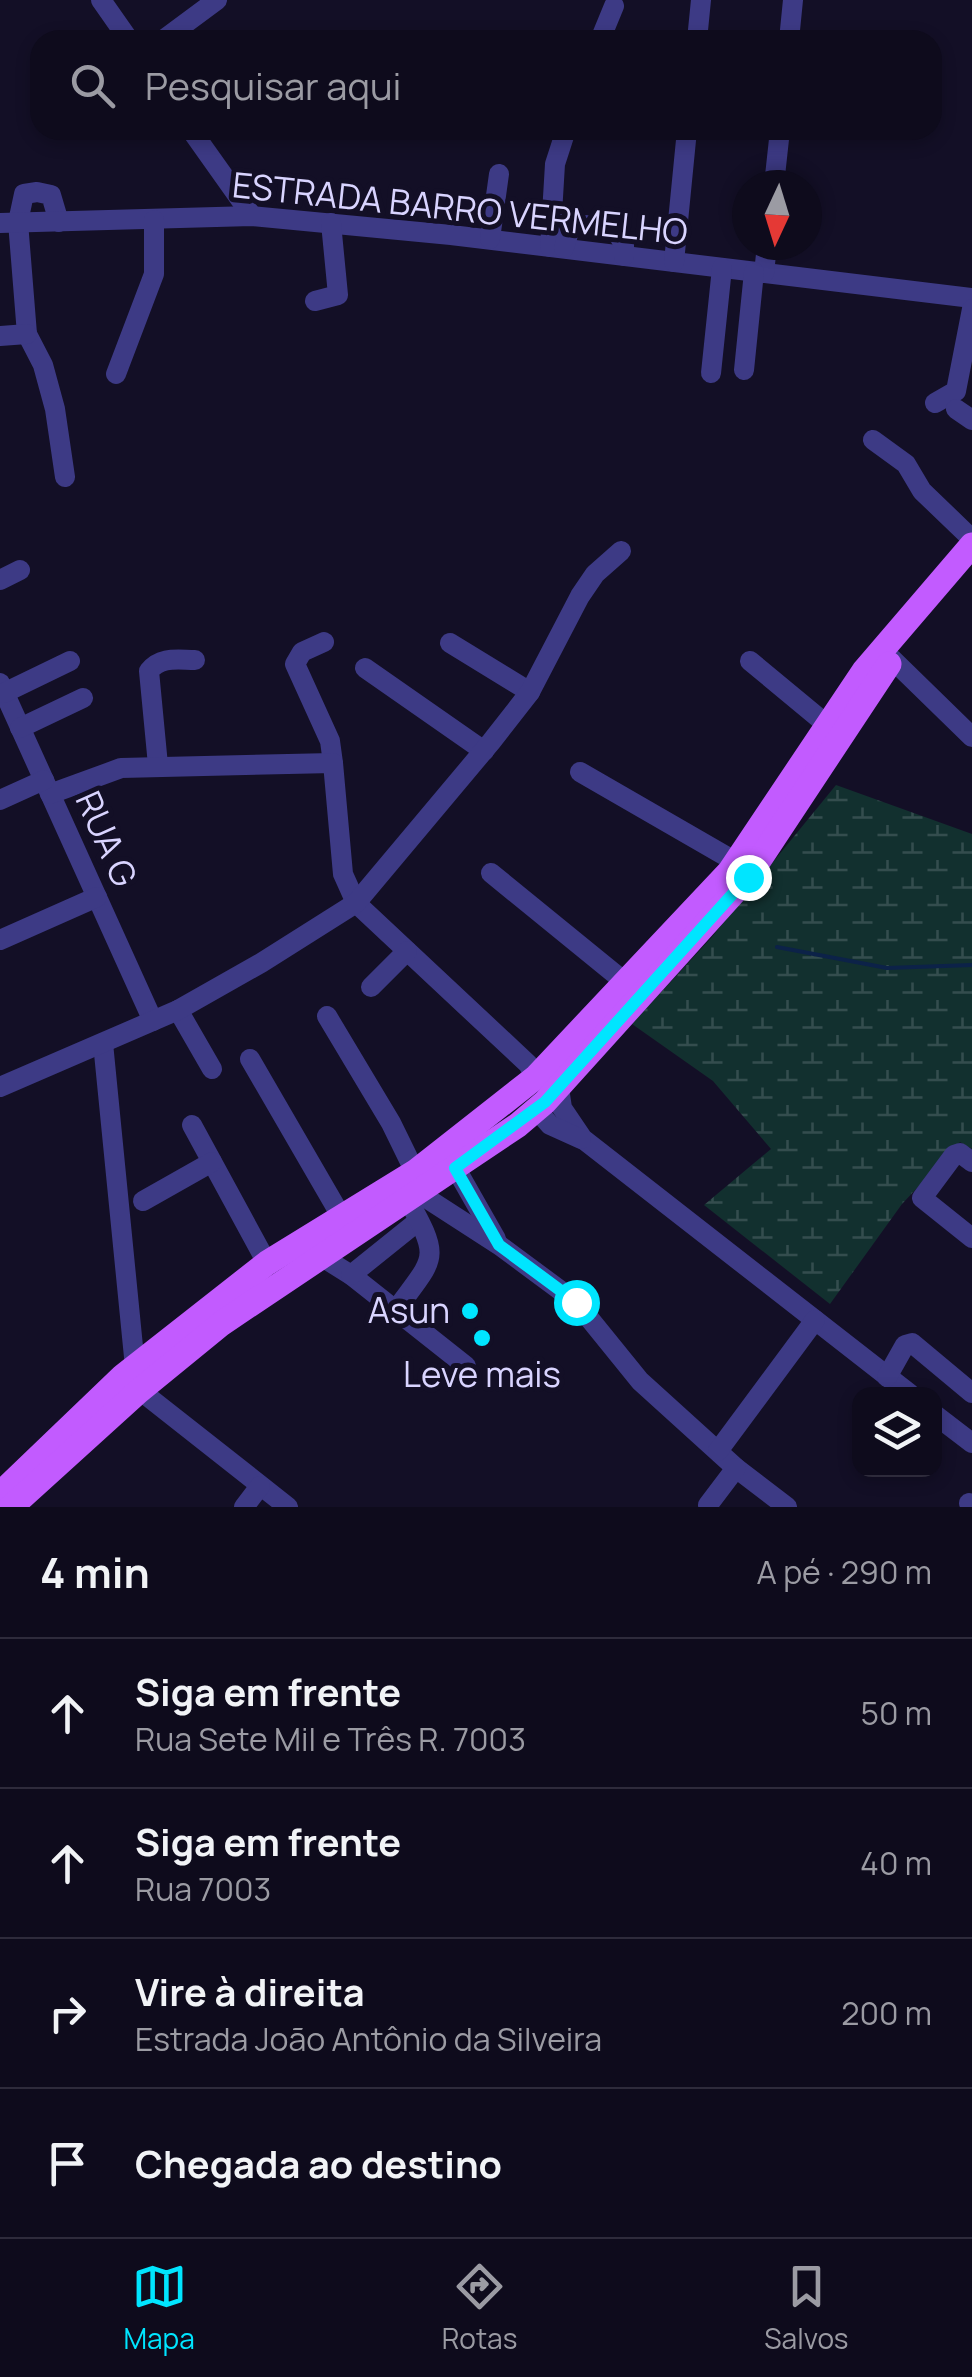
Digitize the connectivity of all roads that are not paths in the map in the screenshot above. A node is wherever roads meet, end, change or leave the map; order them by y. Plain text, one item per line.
1 (102, 0) edge
2 (218, 0) edge
3 (701, 0) edge
4 (793, 0) edge
5 (614, 6) dead end
6 (122, 30) edge
7 (177, 30) edge
8 (604, 30) edge
9 (697, 30) edge
10 (790, 30) edge
11 (198, 140) edge
12 (563, 140) edge
13 (686, 140) edge
14 (779, 140) edge
15 (776, 170) edge
16 (500, 174) dead end
17 (252, 216) junction
18 (154, 220) junction
19 (59, 222) junction
20 (9, 223) edge
21 (331, 223) junction
22 (490, 240) junction
23 (557, 248) junction
24 (763, 260) edge
25 (674, 262) junction
26 (722, 268) junction
27 (759, 273) junction
28 (972, 298) edge
29 (315, 301) dead end
30 (972, 309) edge
31 (27, 334) junction
32 (0, 336) edge
33 (744, 370) dead end
34 (711, 373) dead end
35 (116, 374) dead end
36 (934, 404) dead end
37 (873, 440) dead end
38 (65, 476) dead end
39 (972, 542) edge
40 (620, 550) dead end
41 (20, 570) dead end
42 (972, 570) edge
43 (0, 580) edge
44 (324, 642) dead end
45 (450, 642) dead end
46 (892, 659) junction
47 (195, 660) dead end
48 (70, 661) dead end
49 (750, 661) dead end
50 (365, 668) dead end
51 (2, 688) edge
52 (530, 692) junction
53 (83, 698) dead end
54 (826, 724) junction
55 (20, 728) junction
56 (972, 737) edge
57 (484, 751) junction
58 (333, 763) junction
59 (158, 765) junction
60 (580, 772) dead end
61 (47, 787) junction
62 (0, 800) edge
63 (736, 862) junction
64 (492, 873) dead end
65 (96, 897) junction
66 (356, 903) junction
67 (0, 940) edge
68 (407, 951) junction
69 (626, 983) junction
70 (370, 987) dead end
71 (178, 1010) junction
72 (327, 1016) dead end
73 (153, 1021) junction
74 (103, 1043) junction
75 (556, 1056) junction
76 (250, 1058) dead end
77 (212, 1069) dead end
78 (548, 1082) junction
79 (0, 1087) edge
80 (536, 1110) junction
81 (192, 1125) dead end
82 (583, 1139) junction
83 (212, 1162) junction
84 (972, 1162) edge
85 (455, 1168) junction
86 (414, 1196) junction
87 (143, 1201) dead end
88 (341, 1216) junction
89 (972, 1238) edge
90 (499, 1245) junction
91 (319, 1256) junction
92 (267, 1263) junction
93 (350, 1275) junction
94 (394, 1311) junction
95 (814, 1320) junction
96 (466, 1366) dead end
97 (888, 1376) junction
98 (132, 1378) junction
99 (901, 1387) edge
100 (972, 1393) edge
101 (942, 1420) edge
102 (972, 1443) edge
103 (718, 1451) junction
104 (736, 1468) junction
105 (260, 1486) junction
106 (14, 1502) edge
107 (708, 1504) dead end
108 (244, 1507) edge
109 (288, 1507) edge
110 (787, 1507) edge

1 - 6 street
2 - 7 street
3 - 9 street
4 - 10 street
5 - 8 street
11 - 17 street
12 - 23 street
13 - 25 street
14 - 15 street
16 - 22 street
17 - 18 street, ESTRADA BARRO VERMELHO
17 - 21 street, ESTRADA BARRO VERMELHO
18 - 19 street, ESTRADA BARRO VERMELHO
18 - 35 street
19 - 20 street, ESTRADA BARRO VERMELHO
19 - 20 street
20 - 31 street
21 - 22 street, ESTRADA BARRO VERMELHO
21 - 29 street
22 - 23 street, ESTRADA BARRO VERMELHO
23 - 25 street, ESTRADA BARRO VERMELHO
24 - 27 street
25 - 26 street, ESTRADA BARRO VERMELHO
26 - 27 street, ESTRADA BARRO VERMELHO
26 - 34 street
27 - 28 street, ESTRADA BARRO VERMELHO
27 - 33 street
30 - 36 street
31 - 32 street
31 - 38 street
37 - 39 street
39 - 54 main road
40 - 52 street
41 - 43 street
42 - 46 main road
44 - 58 street
45 - 52 street
46 - 56 street
46 - 78 main road
47 - 59 street
48 - 51 street
49 - 54 street
50 - 57 street
51 - 55 street, RUA G
52 - 57 street
53 - 55 street
54 - 63 main road
55 - 61 street, RUA G
57 - 66 street
58 - 59 street
58 - 66 street
59 - 61 street
60 - 63 street
61 - 62 street
61 - 65 street, RUA G
63 - 69 main road
64 - 69 street
65 - 67 street
65 - 73 street, RUA G
66 - 68 street
66 - 71 street
68 - 70 street
68 - 78 street
69 - 75 main road
71 - 73 street
71 - 77 street
72 - 86 street
73 - 74 street
74 - 79 street
74 - 98 street
75 - 78 main road
75 - 80 main road
76 - 88 street
78 - 80 main road
78 - 82 street
78 - 86 main road
80 - 82 street
80 - 85 main road
81 - 83 street
82 - 95 street
83 - 87 street
83 - 92 street
84 - 89 street
85 - 86 main road
85 - 90 street
86 - 88 main road
86 - 90 street
86 - 91 main road
86 - 93 street
86 - 94 street
88 - 92 main road
90 - 103 street
91 - 93 street
91 - 98 main road
92 - 98 main road
93 - 94 street
94 - 96 street
95 - 97 street
95 - 103 street
97 - 99 street
97 - 100 street
98 - 105 street
98 - 106 main road
101 - 102 street
103 - 104 street
104 - 107 street
104 - 110 street
105 - 108 street
105 - 109 street

